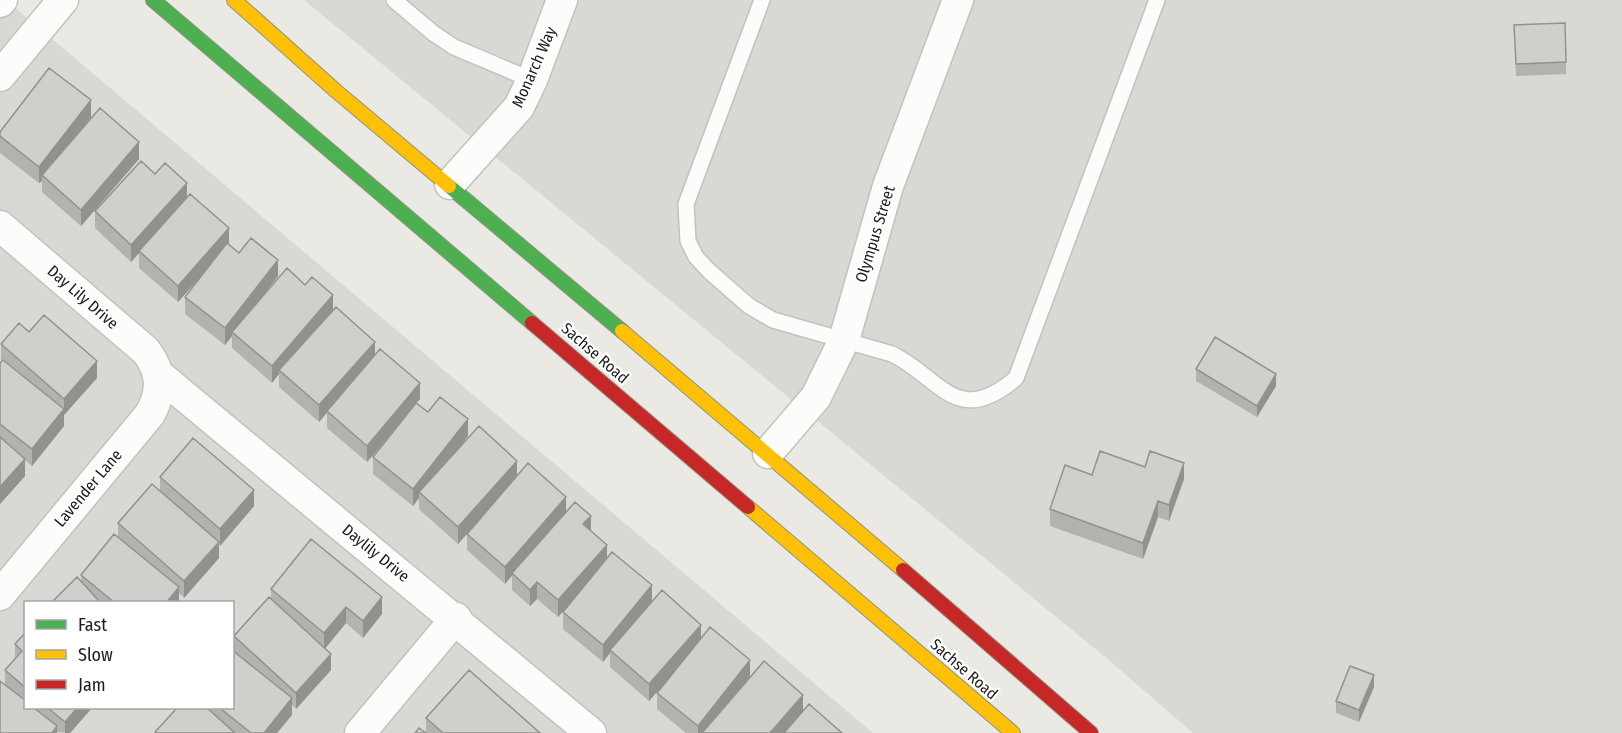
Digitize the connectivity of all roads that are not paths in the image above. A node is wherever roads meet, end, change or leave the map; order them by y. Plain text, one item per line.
1 (63, 0) edge
2 (153, 0) edge
3 (234, 0) edge
4 (394, 0) edge
5 (562, 0) edge
6 (762, 0) edge
7 (958, 0) edge
8 (1157, 0) edge
9 (0, 76) edge
10 (532, 80) junction
11 (450, 184) junction
12 (0, 226) edge
13 (844, 340) junction
14 (159, 375) junction
15 (768, 453) junction
16 (0, 595) edge
17 (456, 618) junction
18 (360, 733) edge
19 (591, 733) edge
20 (1013, 733) edge
21 (1091, 733) edge

1 - 9 street
2 - 20 main road, Sachse Road
3 - 11 main road
4 - 10 lane
5 - 10 street, Monarch Way
6 - 13 lane
7 - 13 street, Olympus Street
8 - 13 lane
10 - 11 street, Monarch Way
11 - 15 main road
12 - 14 street, Day Lily Drive
13 - 15 street, Olympus Street
14 - 16 street, Lavender Lane
14 - 17 street, Daylily Drive
15 - 21 main road
17 - 18 street
17 - 19 street, Daylily Drive

